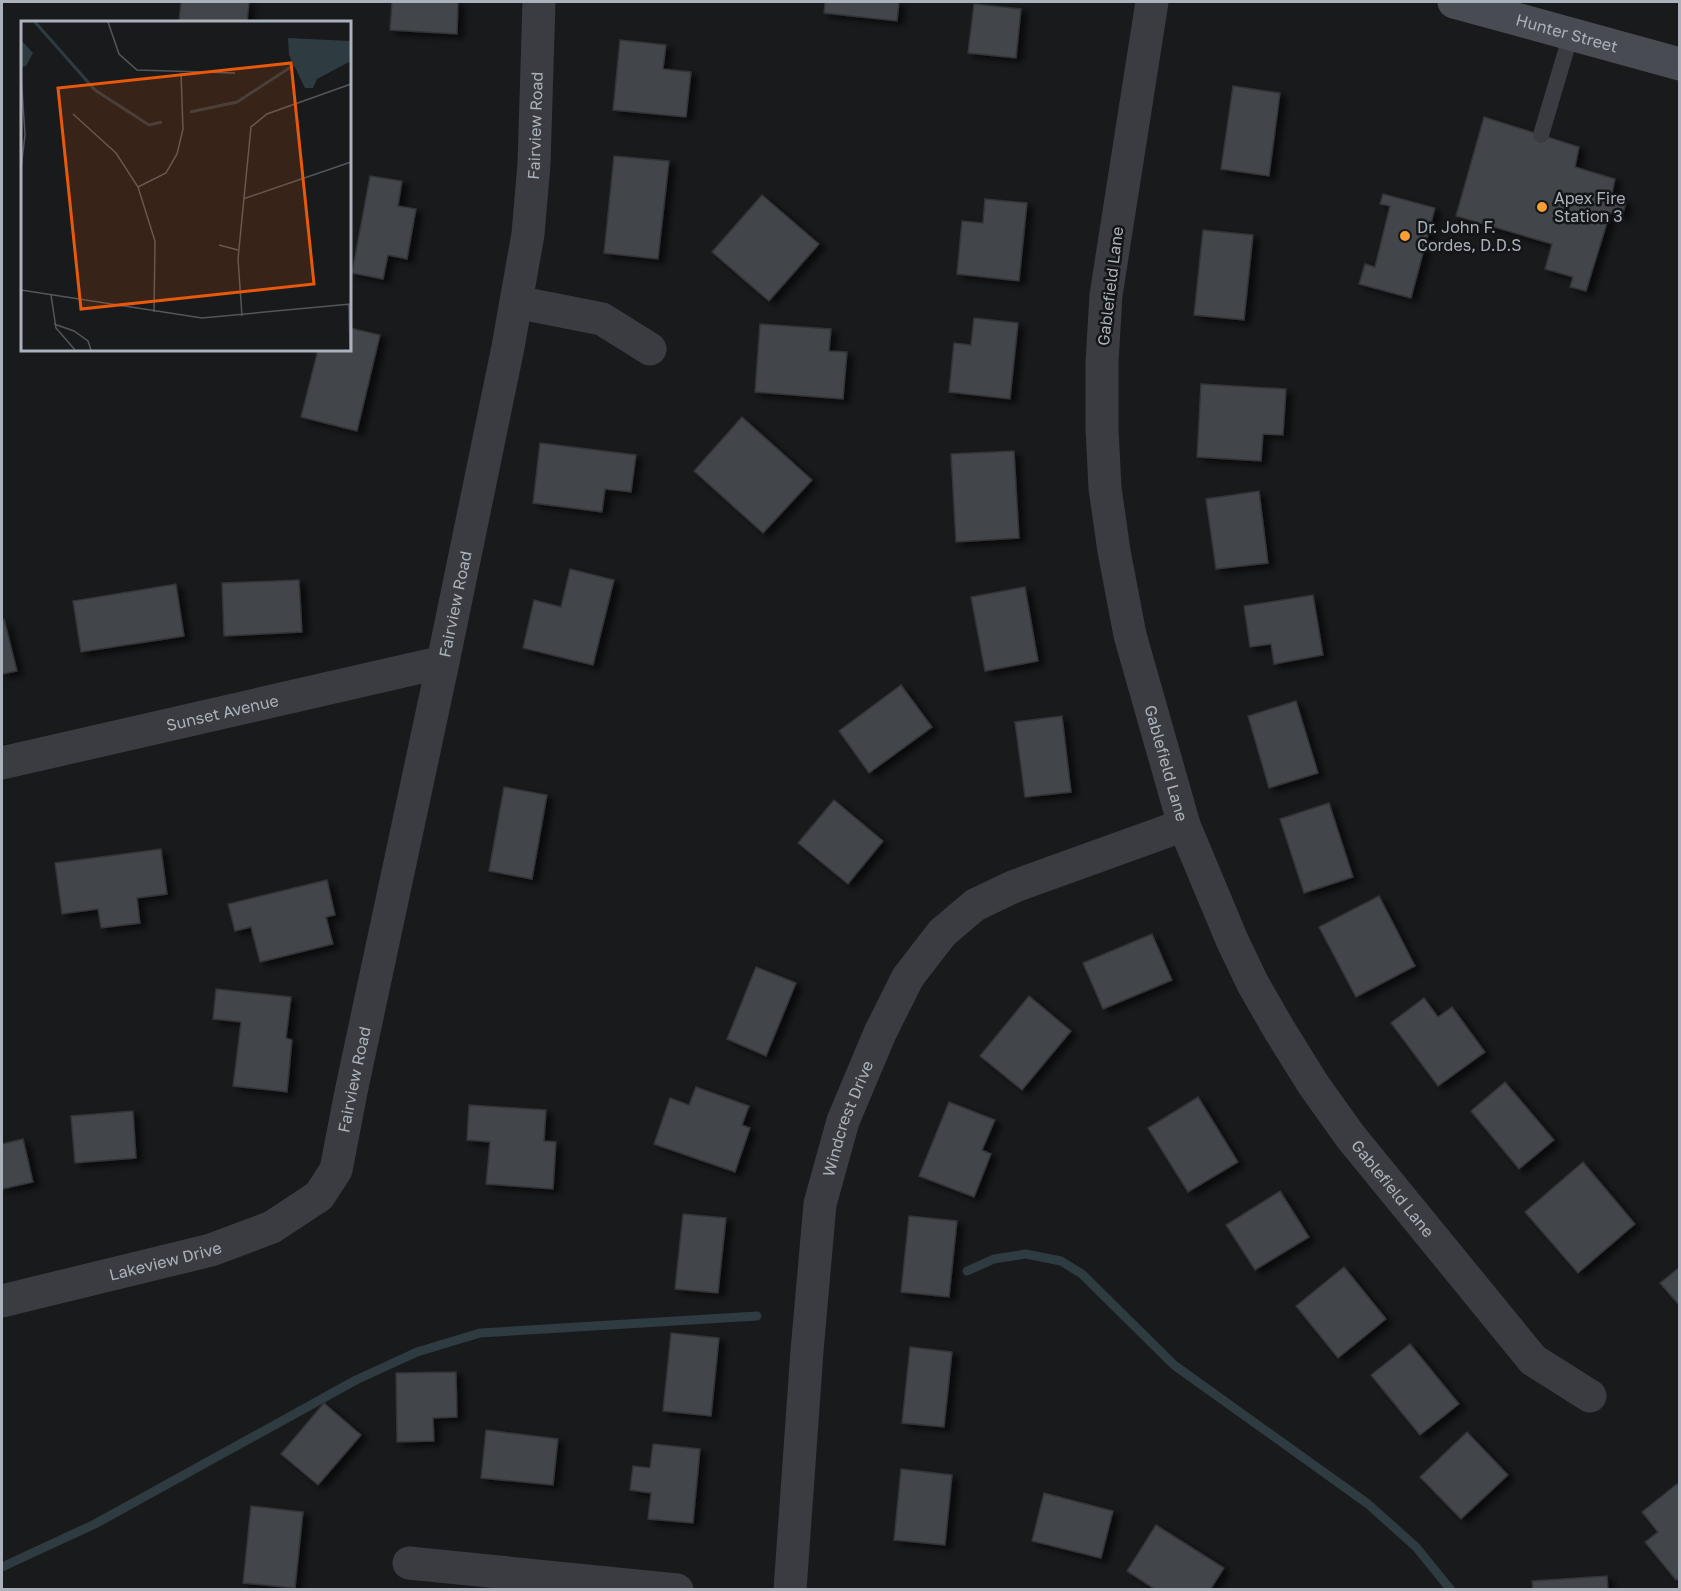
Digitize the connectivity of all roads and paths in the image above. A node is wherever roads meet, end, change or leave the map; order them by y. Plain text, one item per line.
1 (539, 2) edge
2 (1152, 2) edge
3 (1454, 2) edge
4 (1571, 34) junction
5 (1680, 64) edge
6 (1541, 135) dead end
7 (516, 302) junction
8 (650, 350) dead end
9 (443, 662) junction
10 (2, 763) edge
11 (1184, 825) junction
12 (319, 1196) joint
13 (2, 1301) edge
14 (1590, 1396) dead end
15 (409, 1563) dead end
16 (677, 1590) edge
17 (790, 1590) edge

1 - 7 street, Fairview Road
2 - 11 street, Gablefield Lane
3 - 4 street, Hunter Street
4 - 5 street, Hunter Street
4 - 6 lane
7 - 8 street
7 - 9 street, Fairview Road
9 - 10 street, Sunset Avenue
9 - 12 street, Fairview Road
11 - 14 street, Gablefield Lane
11 - 17 street, Windcrest Drive
12 - 13 street, Lakeview Drive
15 - 16 street

